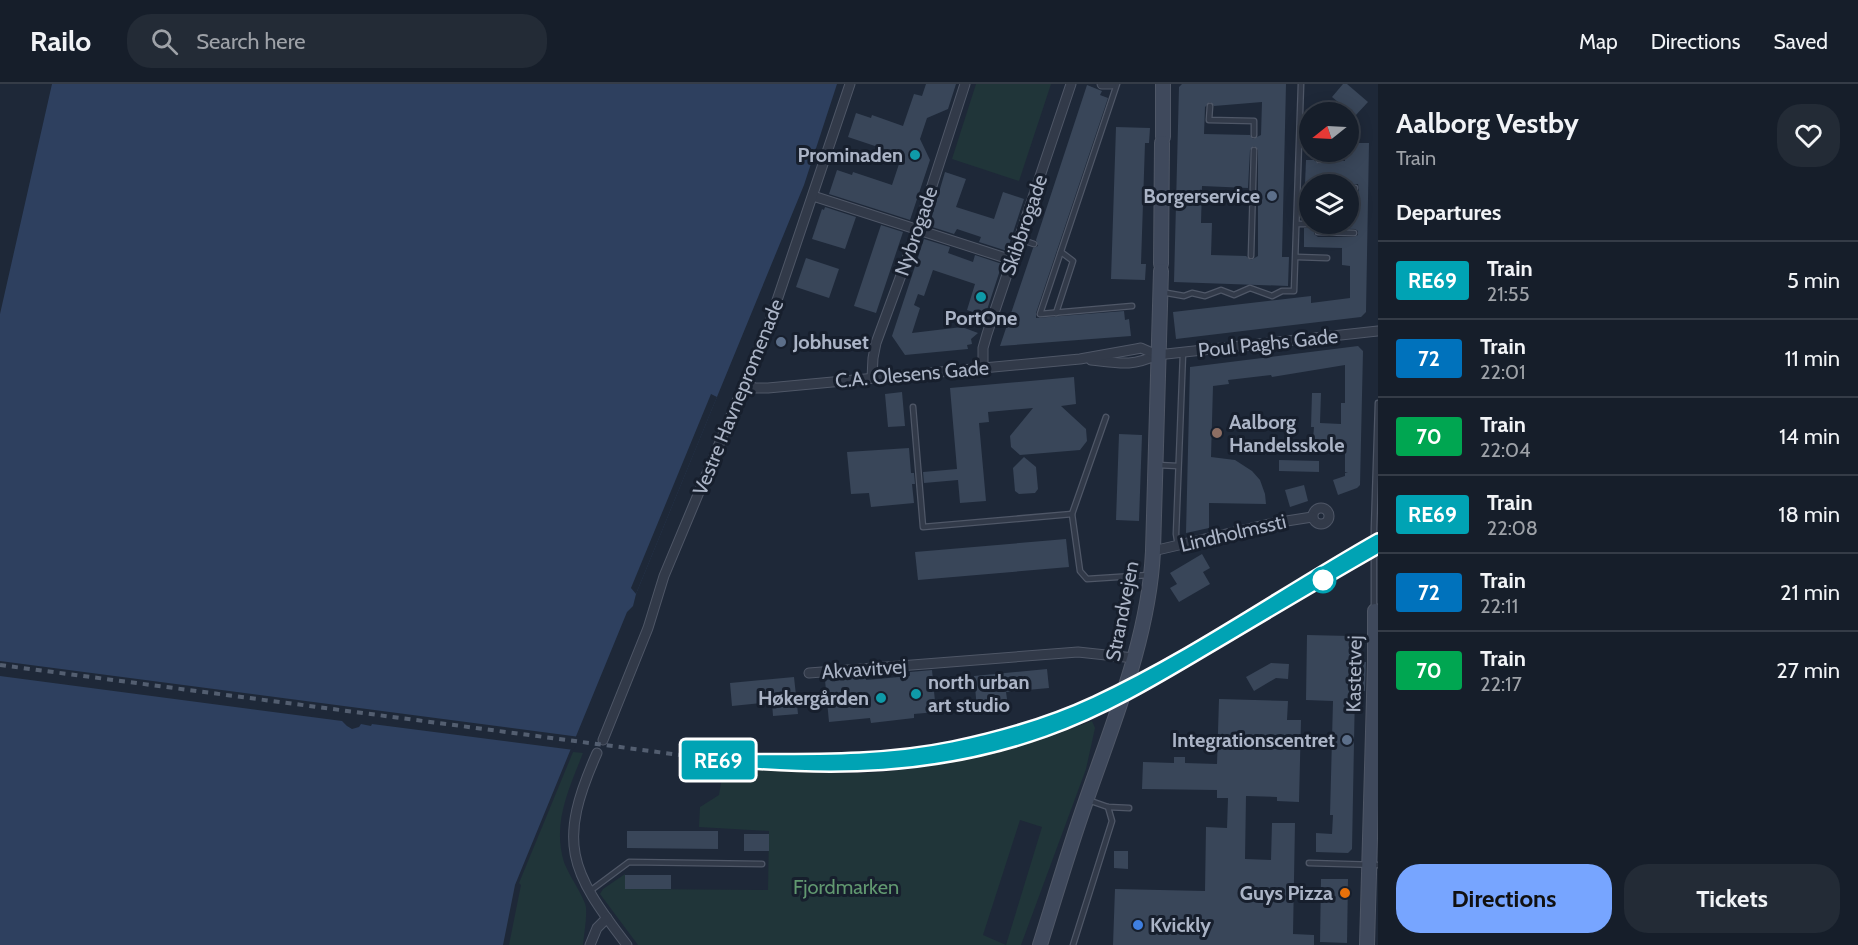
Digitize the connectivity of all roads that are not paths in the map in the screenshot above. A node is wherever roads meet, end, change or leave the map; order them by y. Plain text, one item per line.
1 (850, 84) edge
2 (965, 84) edge
3 (1071, 84) edge
4 (1102, 84) edge
5 (1112, 84) edge
6 (1117, 84) edge
7 (1162, 84) edge
8 (1301, 84) edge
9 (1301, 102) edge
10 (1210, 106) dead end
11 (1254, 135) dead end
12 (1254, 150) dead end
13 (1299, 162) edge
14 (813, 196) junction
15 (1298, 224) joint
16 (918, 229) junction
17 (1019, 239) junction
18 (1034, 244) dead end
19 (1059, 251) junction
20 (1251, 256) dead end
21 (1297, 257) junction
22 (1327, 258) dead end
23 (1012, 260) junction
24 (1167, 293) dead end
25 (1132, 306) dead end
26 (1056, 313) junction
27 (1378, 331) edge
28 (1183, 353) junction
29 (1157, 355) junction
30 (983, 367) junction
31 (872, 378) junction
32 (744, 384) junction
33 (1378, 403) edge
34 (913, 407) dead end
35 (1106, 417) dead end
36 (1155, 465) junction
37 (1178, 466) junction
38 (1072, 514) junction
39 (1312, 517) dead end
40 (1178, 546) junction
41 (1153, 551) junction
42 (1152, 575) junction
43 (1376, 611) edge
44 (1134, 658) junction
45 (809, 673) dead end
46 (603, 740) dead end
47 (597, 753) dead end
48 (1086, 799) junction
49 (1108, 807) junction
50 (1130, 808) dead end
51 (1309, 863) dead end
52 (762, 864) dead end
53 (1373, 865) edge
54 (590, 891) junction
55 (607, 918) junction
56 (590, 945) edge
57 (627, 945) edge
58 (1040, 945) edge
59 (1073, 945) edge
60 (1367, 945) edge

1 - 14 street, Vestre Havnepromenade
2 - 16 street, Nybrogade
3 - 17 street, Skibbrogade
4 - 5 street
6 - 19 lane
7 - 29 street, Strandvejen
8 - 9 lane
10 - 11 lane
12 - 20 lane
13 - 15 lane
14 - 16 street
14 - 32 street, Vestre Havnepromenade
15 - 21 lane
16 - 23 street
16 - 31 street, Nybrogade
17 - 18 lane
17 - 23 street, Skibbrogade
19 - 26 lane
19 - 26 lane
21 - 22 lane
21 - 24 lane
23 - 30 street, Skibbrogade
25 - 26 lane
27 - 28 street, Poul Paghs Gade
28 - 29 street, Poul Paghs Gade
28 - 37 lane
29 - 30 street, C.A. Olesens Gade
29 - 36 street, Strandvejen
30 - 31 street, C.A. Olesens Gade
31 - 32 street, C.A. Olesens Gade
32 - 46 street, Vestre Havnepromenade
33 - 43 lane, Kastetvej
34 - 38 lane
35 - 38 lane
36 - 37 lane
36 - 41 street, Strandvejen
37 - 40 lane
38 - 42 lane
39 - 40 street, Lindholmssti
40 - 41 street, Lindholmssti
41 - 42 street, Strandvejen
42 - 44 street, Strandvejen
43 - 53 street, Kastetvej
44 - 45 street, Akvavitvej
44 - 48 street, Strandvejen
47 - 54 street
48 - 49 lane
48 - 58 street, Strandvejen
49 - 50 lane
49 - 59 lane
51 - 53 lane
52 - 54 lane
53 - 60 street, Kastetvej
54 - 55 street
55 - 56 street
55 - 57 street

